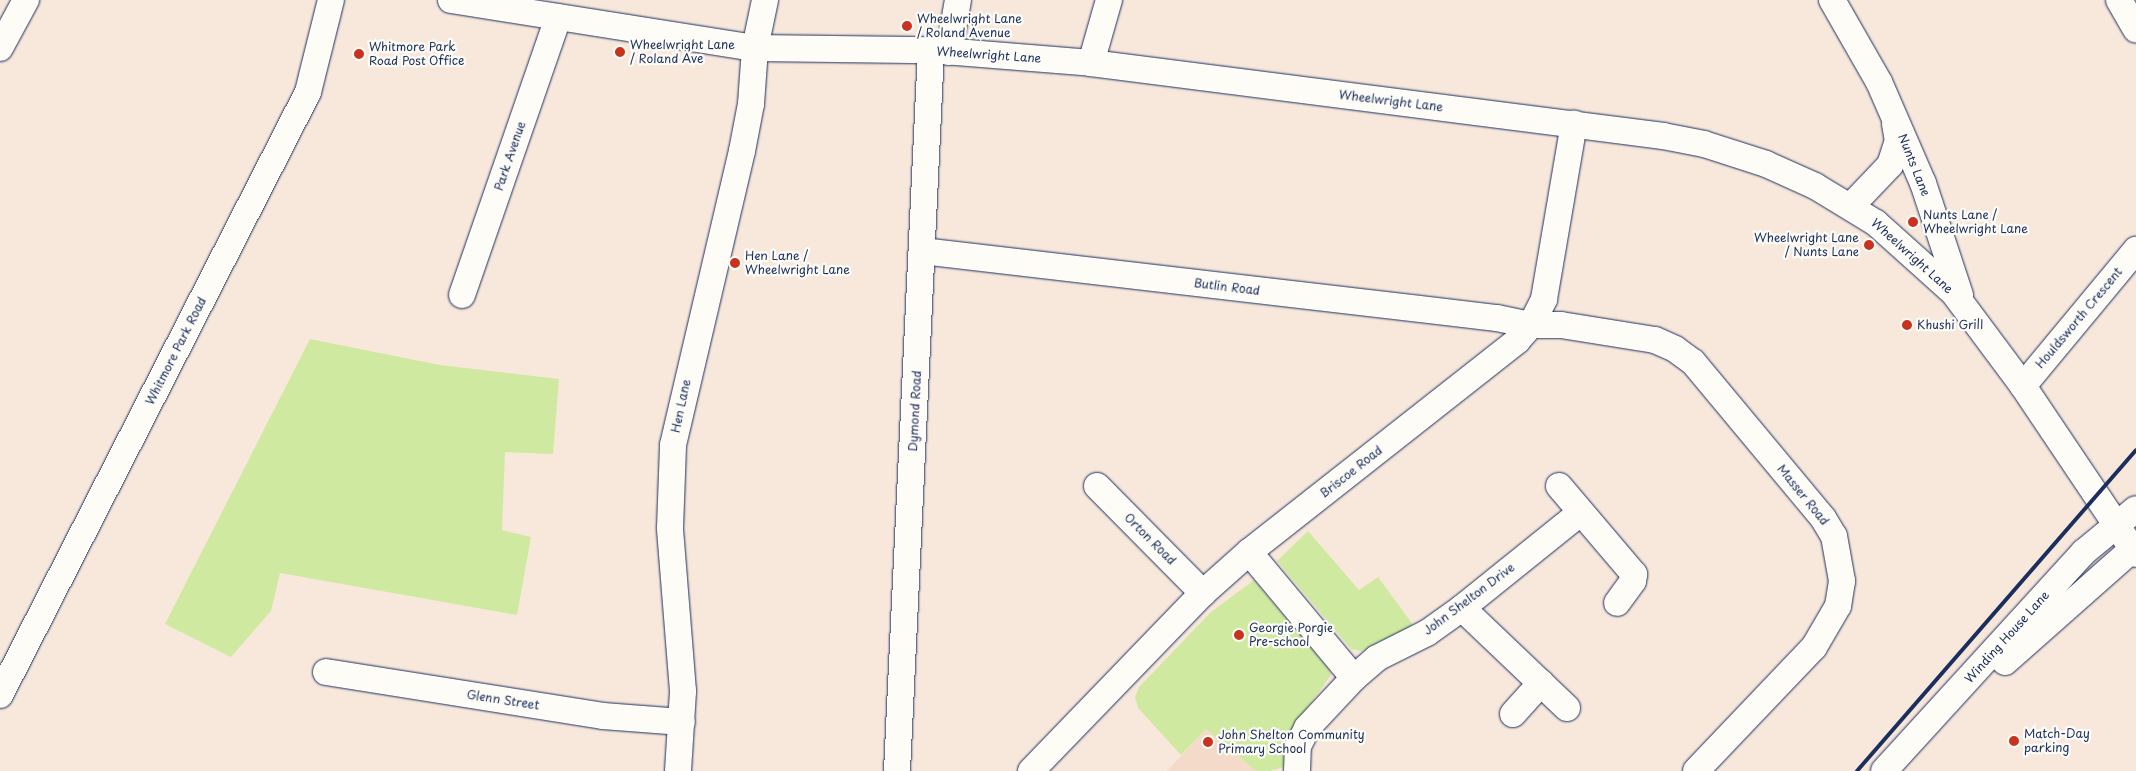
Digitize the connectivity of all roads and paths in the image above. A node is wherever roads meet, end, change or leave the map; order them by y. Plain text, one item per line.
1 (26, 0) edge
2 (330, 0) edge
3 (765, 0) edge
4 (958, 0) edge
5 (1109, 0) edge
6 (1832, 0) edge
7 (2119, 0) edge
8 (462, 1) edge
9 (558, 17) junction
10 (2136, 30) edge
11 (0, 48) edge
12 (755, 48) junction
13 (940, 51) junction
14 (1091, 63) junction
15 (1892, 112) junction
16 (1574, 124) junction
17 (1851, 206) junction
18 (2136, 250) edge
19 (922, 251) junction
20 (462, 295) dead end
21 (1963, 305) junction
22 (1531, 326) junction
23 (2023, 386) junction
24 (1096, 486) dead end
25 (1559, 486) dead end
26 (1580, 513) junction
27 (2127, 516) edge
28 (2135, 550) edge
29 (1249, 552) junction
30 (1203, 593) junction
31 (1617, 603) dead end
32 (1462, 608) junction
33 (326, 672) dead end
34 (1354, 678) junction
35 (1541, 683) junction
36 (0, 695) edge
37 (1567, 708) dead end
38 (1513, 714) dead end
39 (682, 722) junction
40 (678, 771) edge
41 (897, 771) edge
42 (1031, 771) edge
43 (1297, 771) edge
44 (1696, 771) edge
45 (1884, 771) edge
46 (1890, 771) edge

1 - 11 street
2 - 36 street, Whitmore Park Road
3 - 12 street, Hen Lane
4 - 13 street, Dymond Road
5 - 14 street
6 - 15 street, Nunts Lane
7 - 10 street
8 - 9 street, Wheelwright Lane
9 - 12 street, Wheelwright Lane
9 - 20 street, Park Avenue
12 - 13 street, Wheelwright Lane
12 - 39 street, Hen Lane
13 - 14 street, Wheelwright Lane
13 - 19 street, Dymond Road
14 - 16 street, Wheelwright Lane
15 - 17 street, Nunts Lane
15 - 21 street, Nunts Lane
16 - 17 street, Wheelwright Lane
16 - 22 street, Briscoe Road
17 - 21 street, Wheelwright Lane
18 - 23 street, Houldsworth Crescent
19 - 22 street, Butlin Road
19 - 41 street, Dymond Road
21 - 23 street, Wheelwright Lane
22 - 29 street, Briscoe Road
22 - 44 street, Masser Road
23 - 27 street, Wheelwright Lane
24 - 30 street, Orton Road
25 - 26 street
26 - 31 street
26 - 32 street, John Shelton Drive
27 - 28 street, Wheelwright Lane
27 - 45 street, Winding House Lane
28 - 46 street, Winding House Lane
29 - 30 street, Briscoe Road
29 - 34 street
30 - 42 street, Briscoe Road
32 - 34 street, John Shelton Drive
32 - 35 street
33 - 39 street, Glenn Street
34 - 43 street, John Shelton Drive
35 - 37 street
35 - 38 street
39 - 40 street, Hen Lane

